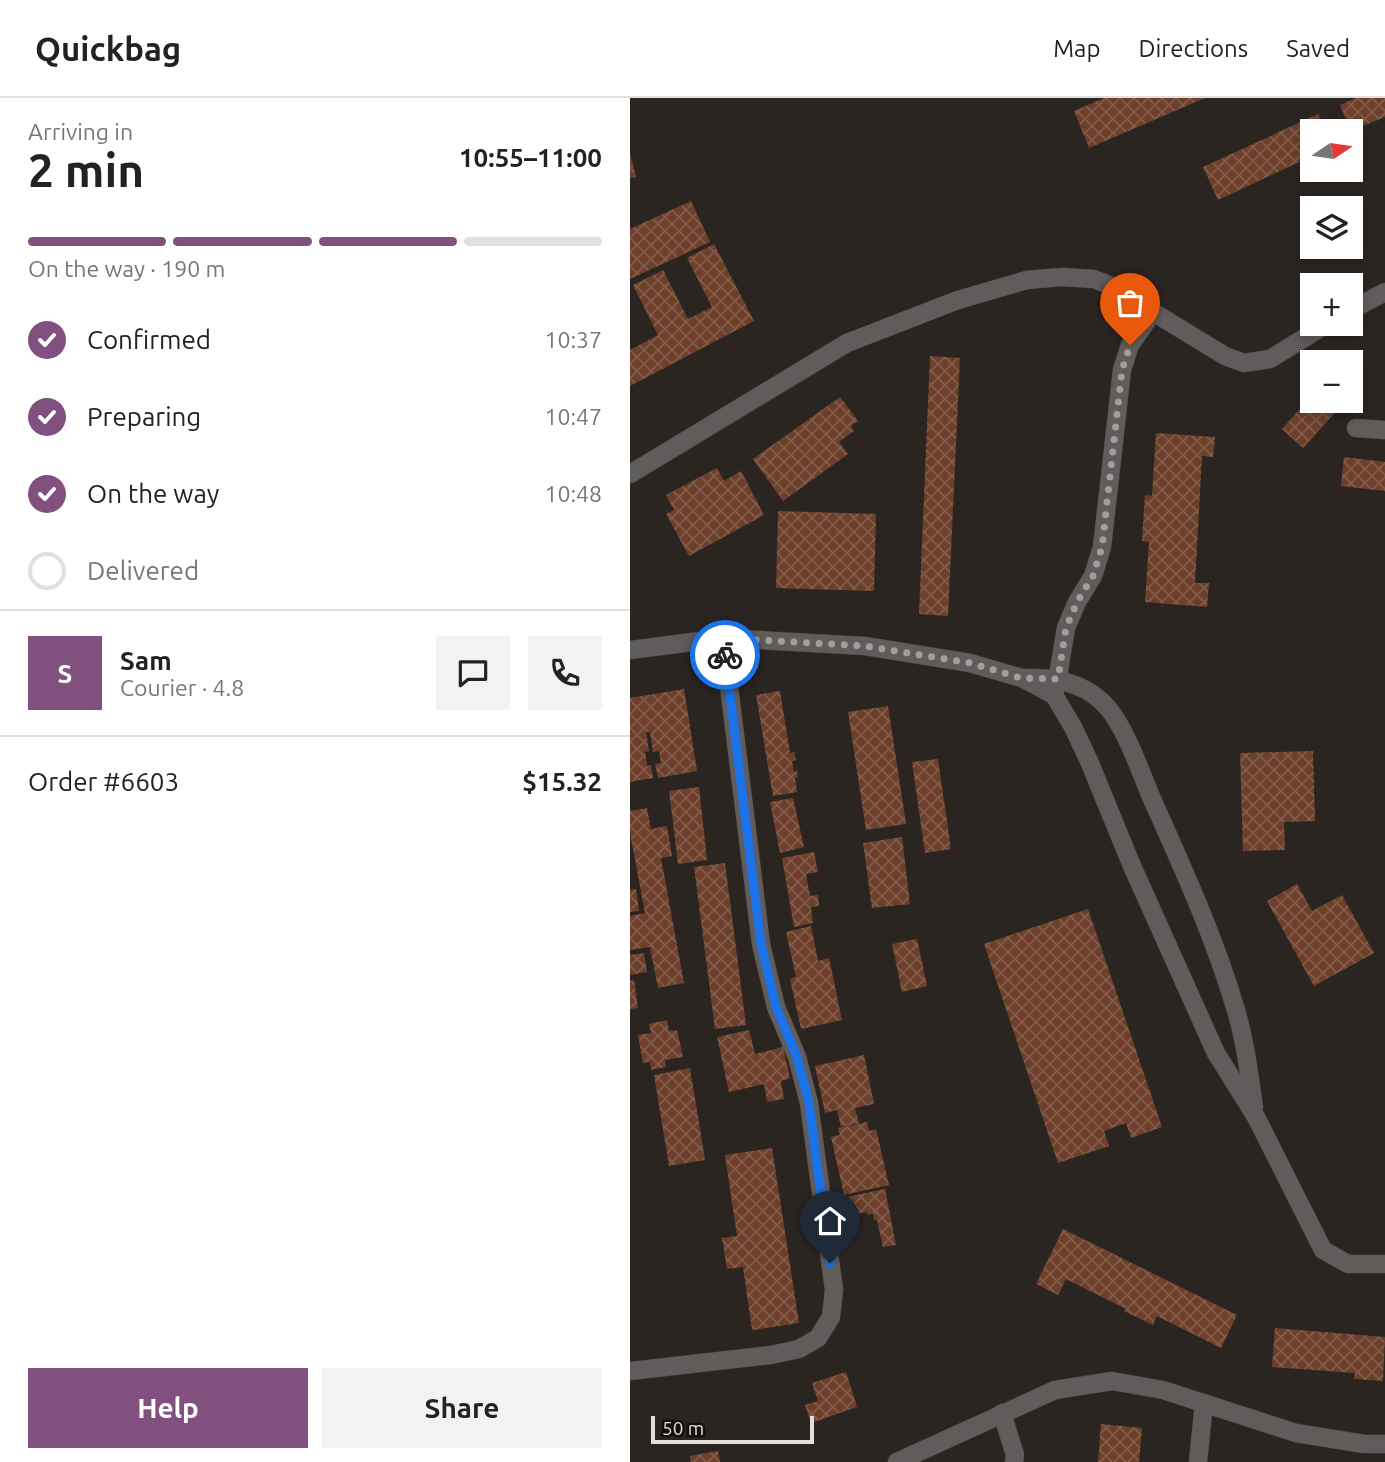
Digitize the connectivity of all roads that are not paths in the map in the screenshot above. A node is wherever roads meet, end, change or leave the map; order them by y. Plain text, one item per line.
1 (1385, 292) edge
2 (1363, 304) edge
3 (1153, 312) junction
4 (1307, 336) edge
5 (1356, 428) dead end
6 (1385, 430) edge
7 (630, 474) edge
8 (723, 638) junction
9 (630, 650) edge
10 (1056, 687) junction
11 (1256, 1117) junction
12 (1385, 1265) edge
13 (630, 1371) edge
14 (1204, 1404) junction
15 (1002, 1413) junction
16 (1385, 1444) edge
17 (897, 1462) edge
18 (1014, 1462) edge
19 (1198, 1462) edge

1 - 2 street
3 - 4 street
3 - 7 street
3 - 10 street
5 - 6 street
8 - 9 street
8 - 10 street
8 - 13 street
10 - 11 street
10 - 11 street
11 - 12 street
14 - 15 street
14 - 16 street
14 - 19 street
15 - 17 street
15 - 18 street

